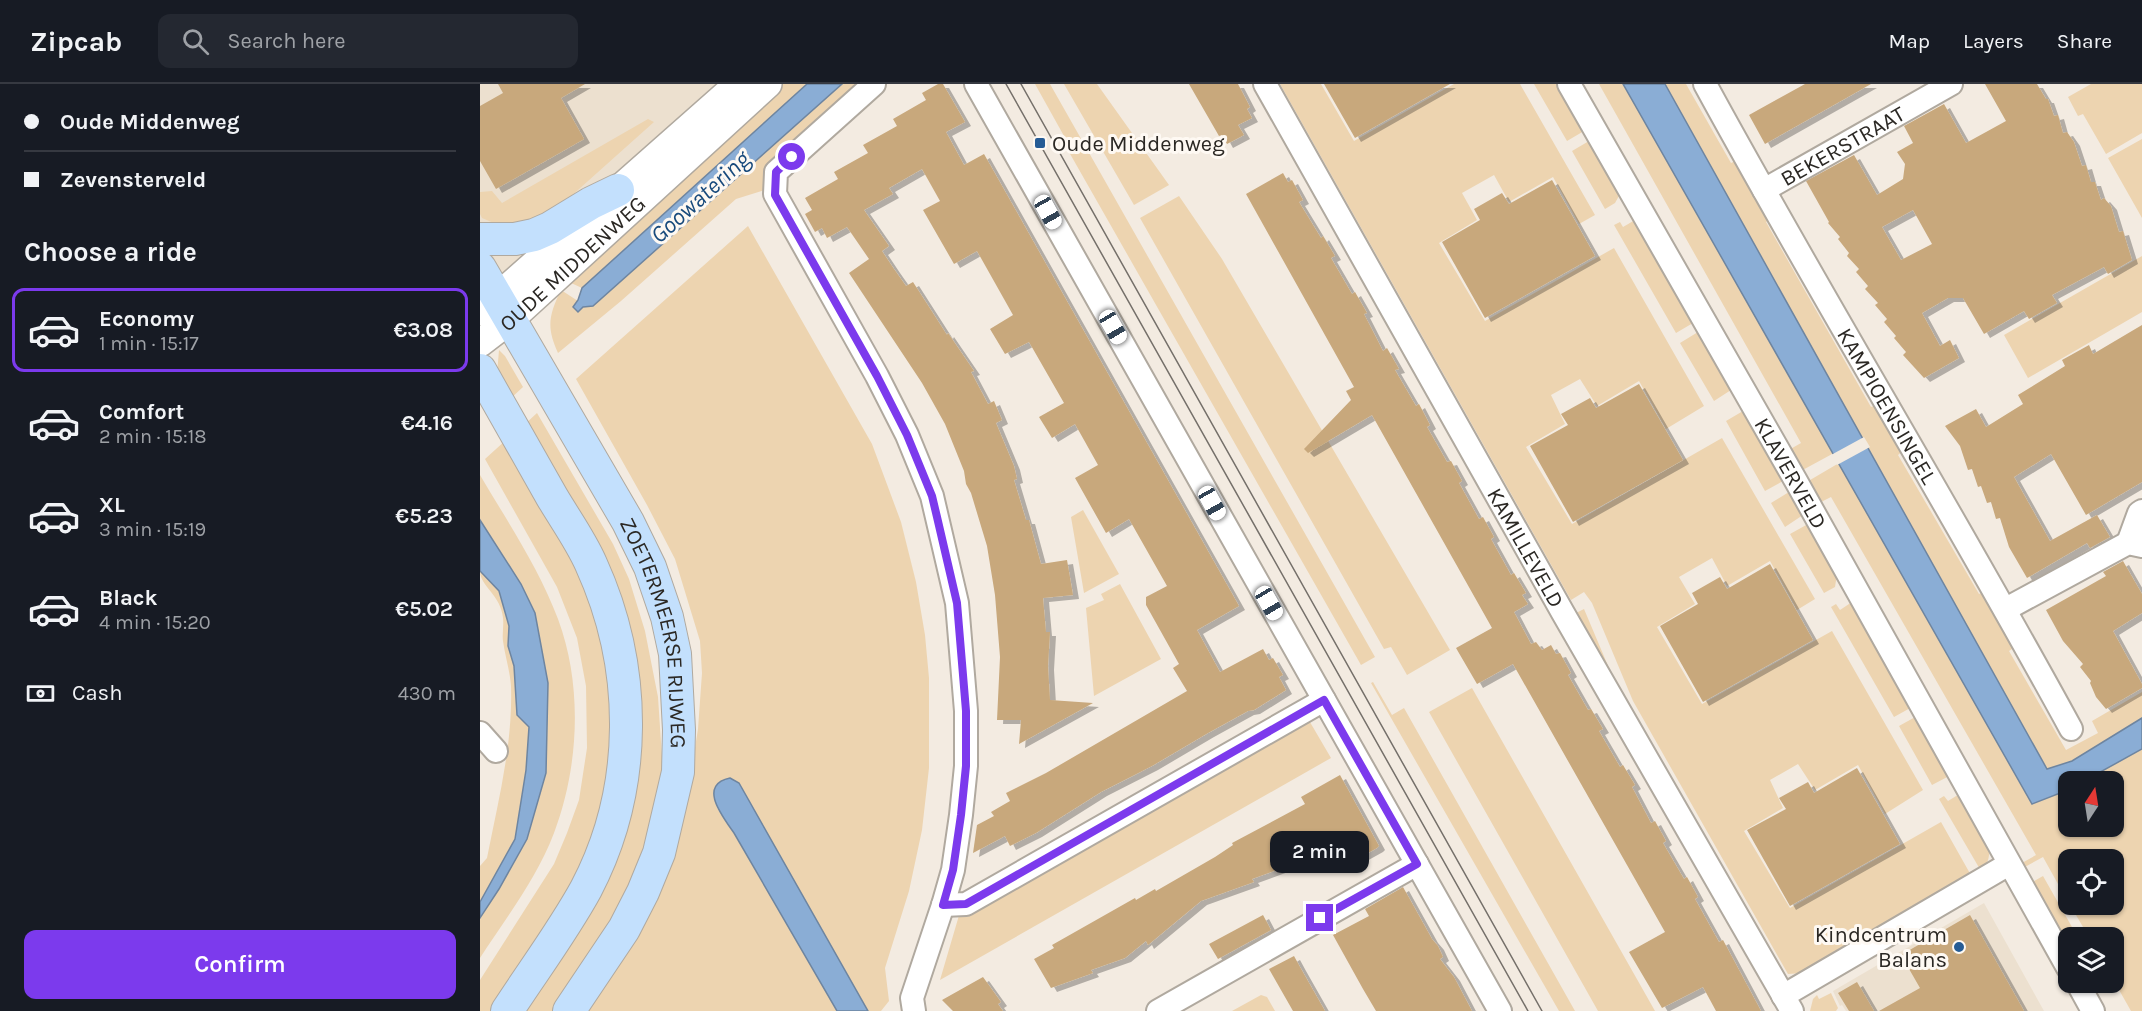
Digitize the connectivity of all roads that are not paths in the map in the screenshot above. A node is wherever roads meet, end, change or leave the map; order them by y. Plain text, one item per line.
1 (738, 84) edge
2 (768, 84) edge
3 (874, 84) edge
4 (976, 84) edge
5 (1265, 84) edge
6 (1569, 84) edge
7 (1705, 84) edge
8 (1951, 84) edge
9 (618, 190) junction
10 (1764, 190) junction
11 (480, 239) edge
12 (480, 268) edge
13 (496, 309) edge
14 (480, 343) edge
15 (480, 370) edge
16 (2142, 511) edge
17 (2135, 545) edge
18 (2006, 609) junction
19 (1324, 700) junction
20 (2071, 729) dead end
21 (480, 733) edge
22 (496, 750) dead end
23 (1417, 864) junction
24 (2009, 864) junction
25 (943, 905) junction
26 (2058, 950) edge
27 (2083, 993) edge
28 (1787, 1004) edge
29 (507, 1011) edge
30 (569, 1011) edge
31 (914, 1011) edge
32 (1158, 1011) edge
33 (1500, 1011) edge
34 (2093, 1011) edge

1 - 9 street, OUDE MIDDENWEG
2 - 13 street, OUDE MIDDENWEG
3 - 25 street
4 - 19 street
5 - 28 street, KAMILLEVELD
6 - 24 street, KLAVERVELD
7 - 10 street, KAMPIOENSINGEL
8 - 10 street, BEKERSTRAAT
9 - 11 main road
9 - 13 street, OUDE MIDDENWEG
10 - 18 street, KAMPIOENSINGEL
12 - 13 main road, ZOETERMEERSE RIJWEG
13 - 14 street, OUDE MIDDENWEG
13 - 30 main road, ZOETERMEERSE RIJWEG
15 - 29 main road, ZOETERMEERSE RIJWEG
16 - 17 street
17 - 18 street
18 - 20 street, KAMPIOENSINGEL
19 - 23 street
19 - 25 street
21 - 22 street
23 - 32 street
23 - 33 street
24 - 26 street, KLAVERVELD
24 - 28 street
25 - 31 street
27 - 34 street

